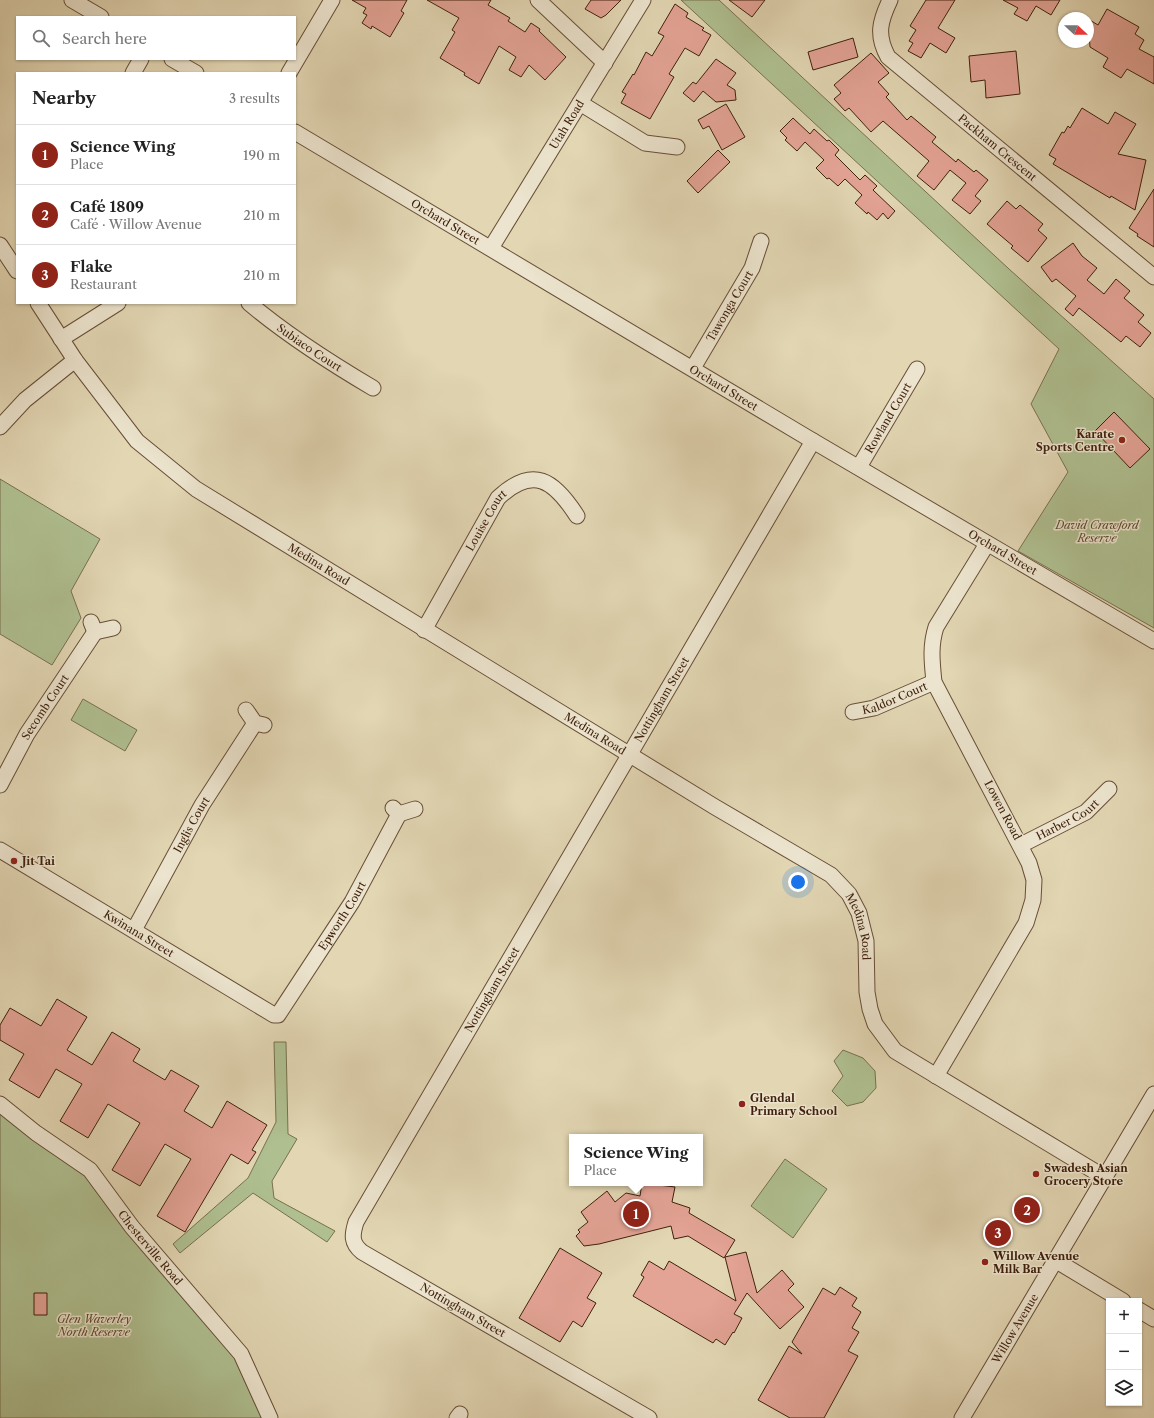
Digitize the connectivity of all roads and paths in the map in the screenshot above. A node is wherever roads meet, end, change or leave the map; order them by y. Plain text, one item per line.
1 (72, 0) edge
2 (332, 0) edge
3 (538, 0) edge
4 (643, 0) edge
5 (890, 0) edge
6 (99, 16) edge
7 (140, 60) edge
8 (174, 60) edge
9 (605, 63) junction
10 (134, 72) edge
11 (194, 72) edge
12 (290, 72) edge
13 (580, 103) junction
14 (296, 135) edge
15 (677, 147) dead end
16 (761, 241) dead end
17 (0, 245) edge
18 (491, 248) junction
19 (16, 269) edge
20 (1154, 277) edge
21 (39, 304) edge
22 (116, 304) edge
23 (250, 304) edge
24 (61, 339) junction
25 (74, 360) junction
26 (693, 368) junction
27 (917, 369) dead end
28 (373, 388) dead end
29 (0, 427) edge
30 (813, 441) junction
31 (860, 467) junction
32 (577, 516) dead end
33 (987, 544) junction
34 (113, 628) dead end
35 (424, 630) junction
36 (1154, 641) edge
37 (934, 682) junction
38 (246, 710) dead end
39 (853, 712) dead end
40 (630, 754) junction
41 (0, 785) edge
42 (1109, 788) dead end
43 (415, 809) dead end
44 (1021, 845) junction
45 (0, 850) edge
46 (134, 930) junction
47 (278, 1015) joint
48 (936, 1076) junction
49 (1154, 1094) edge
50 (0, 1104) edge
51 (1104, 1177) junction
52 (1055, 1260) junction
53 (1118, 1298) edge
54 (1142, 1312) edge
55 (1154, 1319) edge
56 (270, 1418) edge
57 (649, 1418) edge
58 (962, 1418) edge

1 - 6 street
2 - 12 street
3 - 9 street
4 - 9 street, Utah Road
5 - 20 street, Packham Crescent
7 - 10 street
8 - 11 street
9 - 13 street, Utah Road
13 - 15 street
13 - 18 street, Utah Road
14 - 18 street, Orchard Street
16 - 26 street, Tawonga Court
17 - 19 street
18 - 26 street, Orchard Street
21 - 24 street, Medina Road
22 - 24 street
23 - 28 street, Subiaco Court
24 - 25 street, Medina Road
25 - 29 street
25 - 35 street, Medina Road
26 - 30 street, Orchard Street
27 - 31 street, Rowland Court
30 - 31 street, Orchard Street
30 - 40 street, Nottingham Street
31 - 33 street, Orchard Street
32 - 35 street, Louise Court
33 - 36 street, Orchard Street
33 - 37 street, Lowen Road
34 - 41 street, Secomb Court
35 - 40 street, Medina Road
37 - 39 street, Kaldor Court
37 - 44 street, Lowen Road
38 - 46 street, Inglis Court
40 - 48 street, Medina Road
40 - 57 street, Nottingham Street
42 - 44 street, Harber Court
43 - 47 street, Epworth Court
44 - 48 street, Lowen Road
45 - 46 street, Kwinana Street
46 - 47 street, Kwinana Street
48 - 51 street, Medina Road
49 - 51 street, Willow Avenue
50 - 56 street, Chesterville Road
51 - 52 street, Willow Avenue
52 - 53 street
52 - 58 street, Willow Avenue
54 - 55 street

